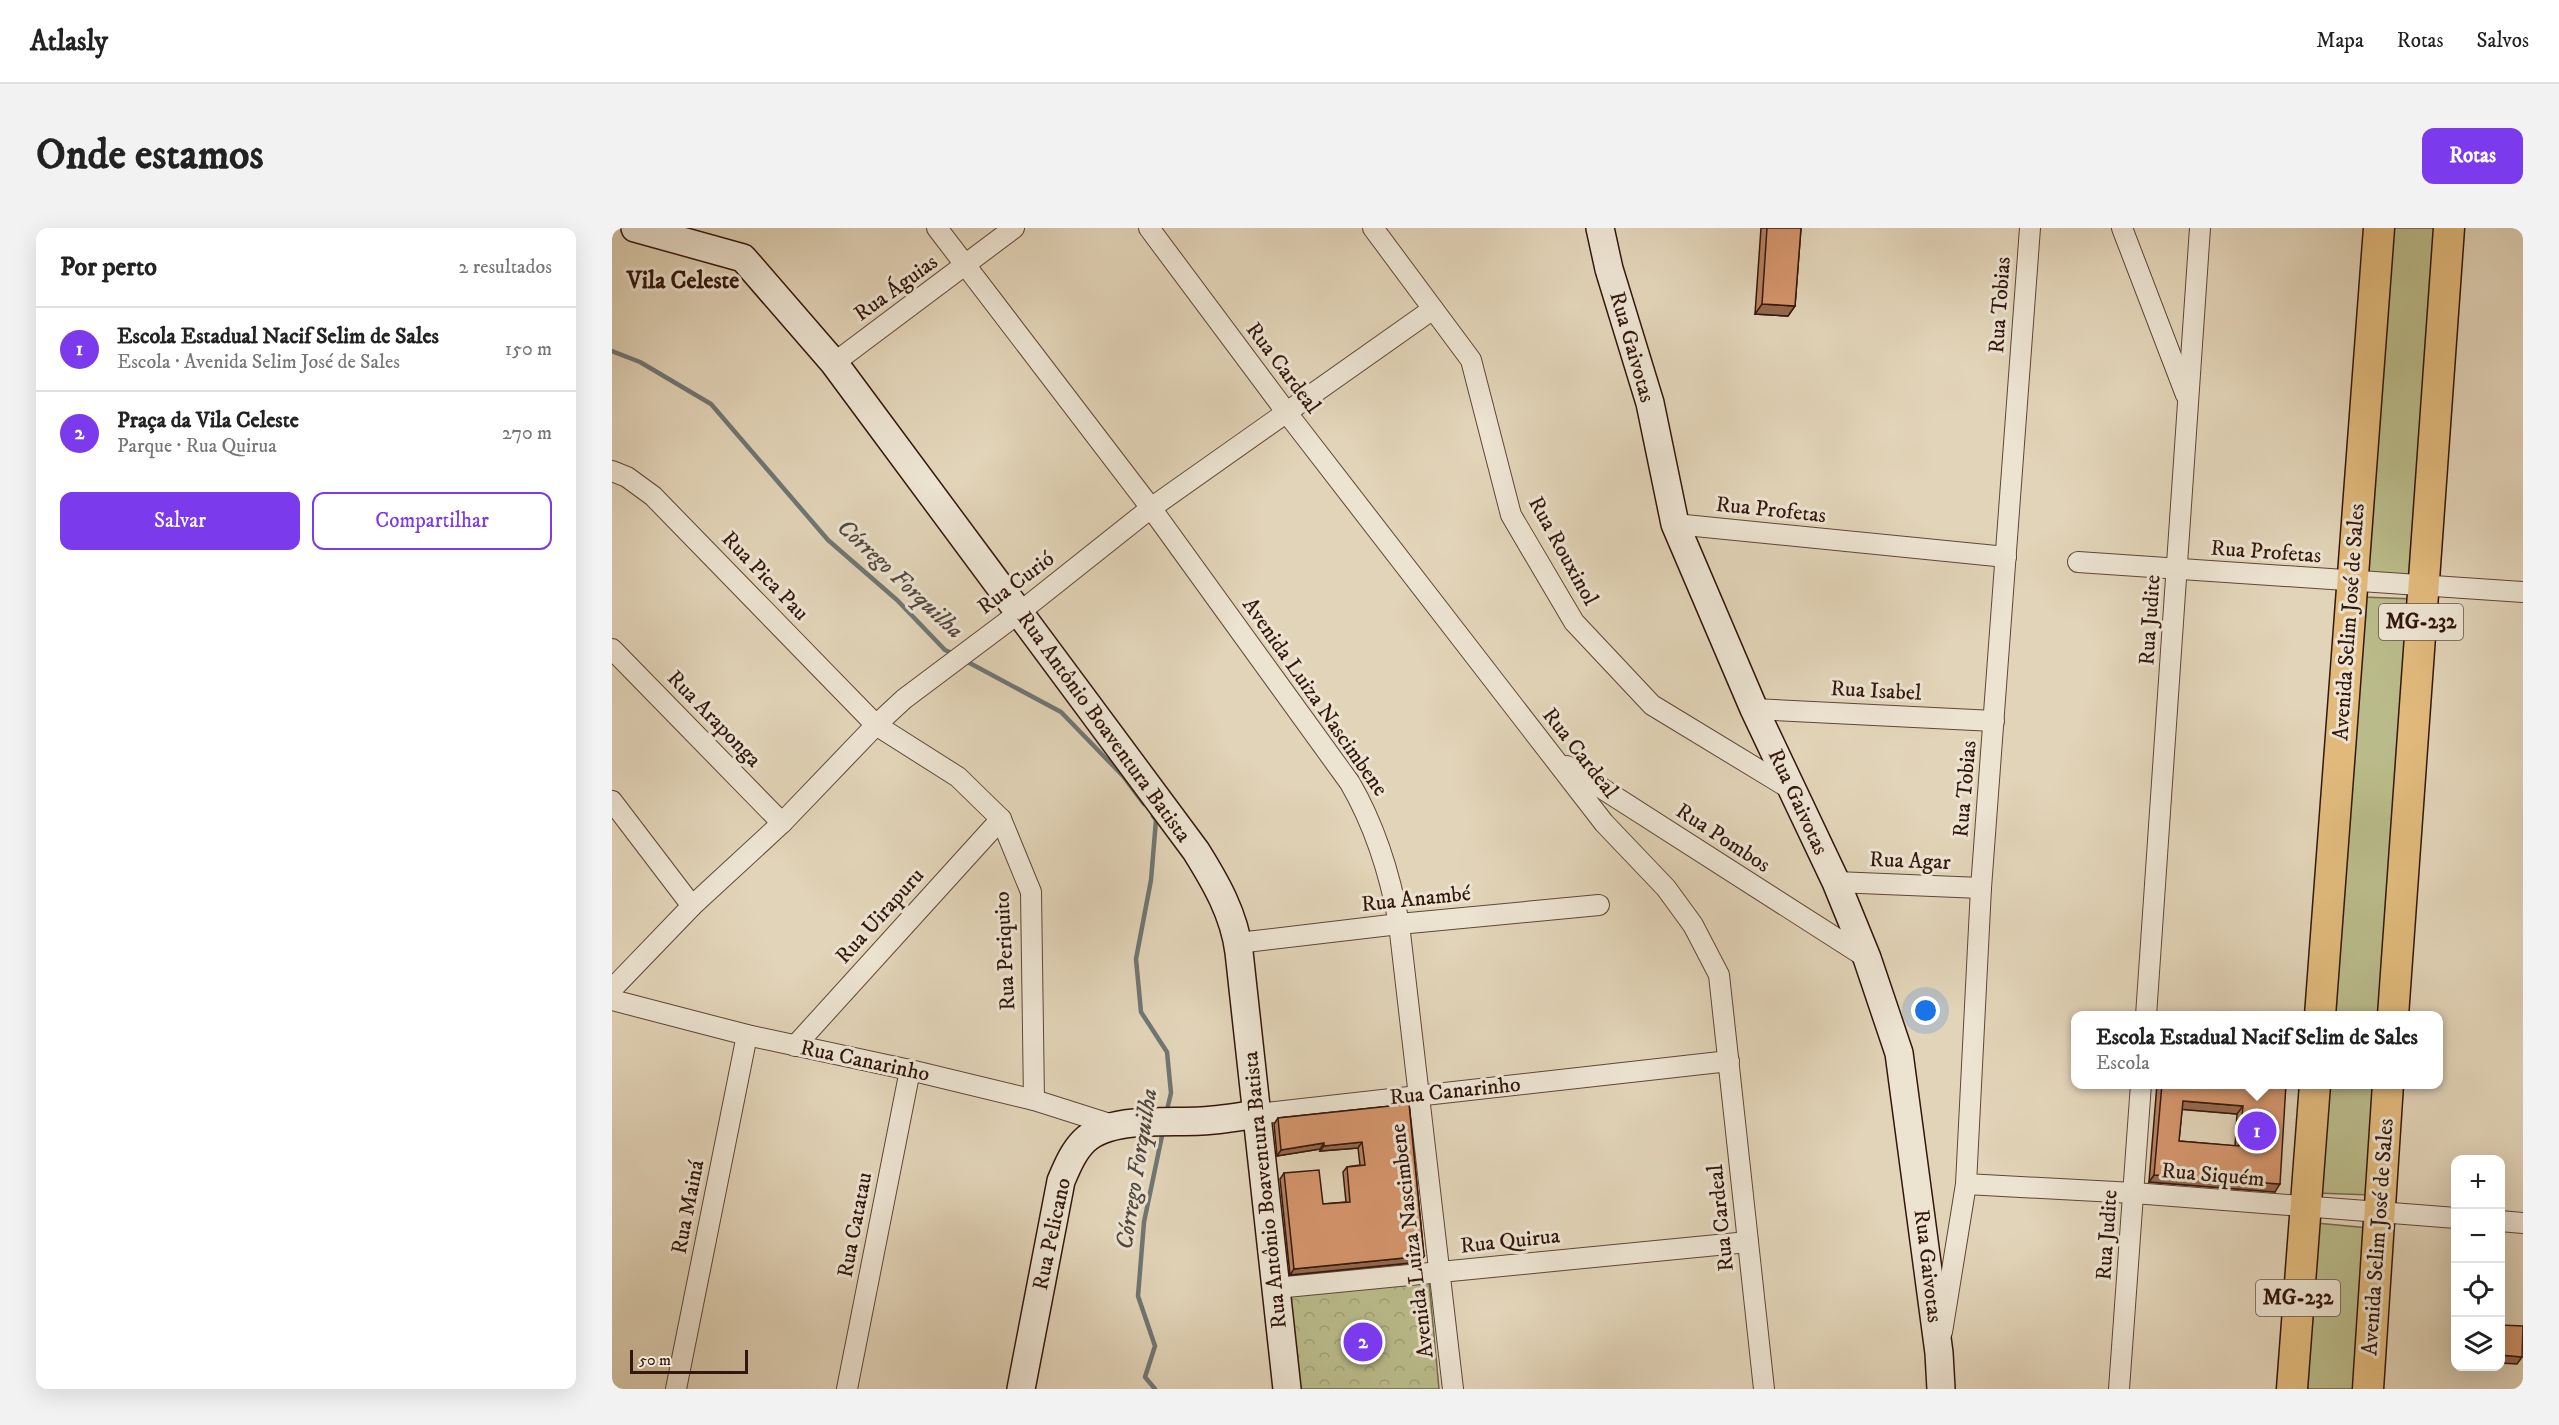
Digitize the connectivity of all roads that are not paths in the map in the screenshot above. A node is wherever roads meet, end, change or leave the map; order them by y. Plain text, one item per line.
1 (635, 228) edge
2 (937, 228) edge
3 (1014, 228) edge
4 (1149, 228) edge
5 (1373, 228) edge
6 (1600, 228) edge
7 (2030, 228) edge
8 (2122, 228) edge
9 (2200, 228) edge
10 (2379, 228) edge
11 (2449, 228) edge
12 (966, 267) junction
13 (1433, 309) junction
14 (834, 363) junction
15 (2188, 400) junction
16 (1287, 413) junction
17 (612, 471) edge
18 (1151, 508) junction
19 (1675, 524) junction
20 (2006, 557) junction
21 (2078, 562) dead end
22 (2177, 570) junction
23 (2352, 581) junction
24 (2424, 587) junction
25 (2523, 592) edge
26 (1020, 612) junction
27 (612, 649) edge
28 (1754, 709) junction
29 (1994, 721) junction
30 (876, 725) junction
31 (1553, 757) junction
32 (1792, 790) junction
33 (612, 801) edge
34 (1001, 819) junction
35 (782, 823) junction
36 (1836, 882) junction
37 (1981, 888) junction
38 (1599, 905) dead end
39 (692, 906) junction
40 (1399, 924) junction
41 (1238, 943) junction
42 (1867, 958) junction
43 (612, 989) edge
44 (612, 1000) edge
45 (2146, 1011) edge
46 (2320, 1011) edge
47 (2393, 1011) edge
48 (747, 1035) junction
49 (795, 1046) junction
50 (1729, 1061) junction
51 (910, 1070) junction
52 (2141, 1089) edge
53 (2315, 1089) edge
54 (2388, 1089) edge
55 (1420, 1095) junction
56 (1034, 1100) junction
57 (1257, 1114) junction
58 (1127, 1125) junction
59 (1966, 1184) junction
60 (2134, 1192) junction
61 (2304, 1207) junction
62 (2379, 1214) junction
63 (2451, 1218) edge
64 (2505, 1221) edge
65 (2523, 1223) edge
66 (1748, 1242) junction
67 (1440, 1272) junction
68 (1276, 1288) junction
69 (1939, 1353) junction
70 (676, 1389) edge
71 (847, 1389) edge
72 (1021, 1389) edge
73 (1287, 1389) edge
74 (1454, 1389) edge
75 (1764, 1389) edge
76 (1941, 1389) edge
77 (2120, 1389) edge
78 (2292, 1389) edge
79 (2367, 1389) edge

1 - 14 street, Rua Antônio Boaventura Batista
2 - 12 street, Avenida Luiza Nascimbene
3 - 12 street, Rua Águias
4 - 16 street, Rua Cardeal
5 - 13 street, Rua Rouxinol
6 - 19 street, Rua Gaivotas
7 - 20 street, Rua Tobias
8 - 15 street
9 - 15 street, Rua Judite
10 - 23 main road, Avenida Selim José de Sales / MG-232
11 - 24 main road, MG-232
12 - 14 street, Rua Águias
12 - 18 street, Avenida Luiza Nascimbene
13 - 16 street, Rua Curió
13 - 32 street, Rua Rouxinol
14 - 26 street, Rua Antônio Boaventura Batista
15 - 22 street, Rua Judite
16 - 18 street, Rua Curió
16 - 31 street, Rua Cardeal
17 - 30 street, Rua Pica Pau
18 - 26 street, Rua Curió
18 - 40 street, Avenida Luiza Nascimbene
19 - 20 street, Rua Profetas
19 - 28 street, Rua Gaivotas
20 - 29 street, Rua Tobias
21 - 22 street, Rua Profetas
22 - 23 street, Rua Profetas
22 - 45 street, Rua Judite
23 - 24 street, Rua Profetas
23 - 46 main road, Avenida Selim José de Sales / MG-232
24 - 25 street, Rua Profetas
24 - 47 main road, MG-232
26 - 30 street, Rua Curió
26 - 41 street, Rua Antônio Boaventura Batista
27 - 35 street, Rua Araponga
28 - 29 street, Rua Isabel
28 - 32 street, Rua Gaivotas
29 - 37 street, Rua Tobias
30 - 34 street, Rua Periquito
30 - 35 street, Rua Curió
31 - 42 street, Rua Pombos
31 - 50 street, Rua Cardeal
32 - 36 street, Rua Gaivotas
33 - 39 street
34 - 49 street, Rua Uirapuru
34 - 56 street, Rua Periquito
35 - 39 street, Rua Curió
36 - 37 street, Rua Agar
36 - 42 street, Rua Gaivotas
37 - 59 street, Rua Tobias
38 - 40 street, Rua Anambé
39 - 43 street, Rua Curió
40 - 41 street, Rua Anambé
40 - 55 street, Avenida Luiza Nascimbene
41 - 57 street, Rua Antônio Boaventura Batista
42 - 69 street, Rua Gaivotas
44 - 48 street, Rua Canarinho
48 - 49 street, Rua Canarinho
48 - 70 street, Rua Mainá
49 - 51 street, Rua Canarinho
50 - 55 street, Rua Canarinho
50 - 66 street, Rua Cardeal
51 - 56 street, Rua Canarinho
51 - 71 street, Rua Catatau
52 - 60 street, Rua Judite
53 - 61 main road, MG-232
54 - 62 main road, Avenida Selim José de Sales / MG-232
55 - 57 street, Rua Canarinho
55 - 67 street, Avenida Luiza Nascimbene
56 - 58 street, Rua Canarinho
57 - 58 street, Rua Canarinho
57 - 68 street, Rua Antônio Boaventura Batista
58 - 72 street, Rua Pelicano
59 - 60 street, Rua Siquém
59 - 69 street, Rua Tobias
60 - 61 street, Rua Siquém
60 - 77 street, Rua Judite
61 - 62 street, Rua Siquém
61 - 78 main road, MG-232
62 - 63 street, Rua Siquém
62 - 79 main road, Avenida Selim José de Sales / MG-232
64 - 65 street
66 - 67 street, Rua Quirua
66 - 75 street, Rua Cardeal
67 - 68 street, Rua Quirua
67 - 74 street, Avenida Luiza Nascimbene
68 - 73 street, Rua Antônio Boaventura Batista
69 - 76 street, Rua Gaivotas

